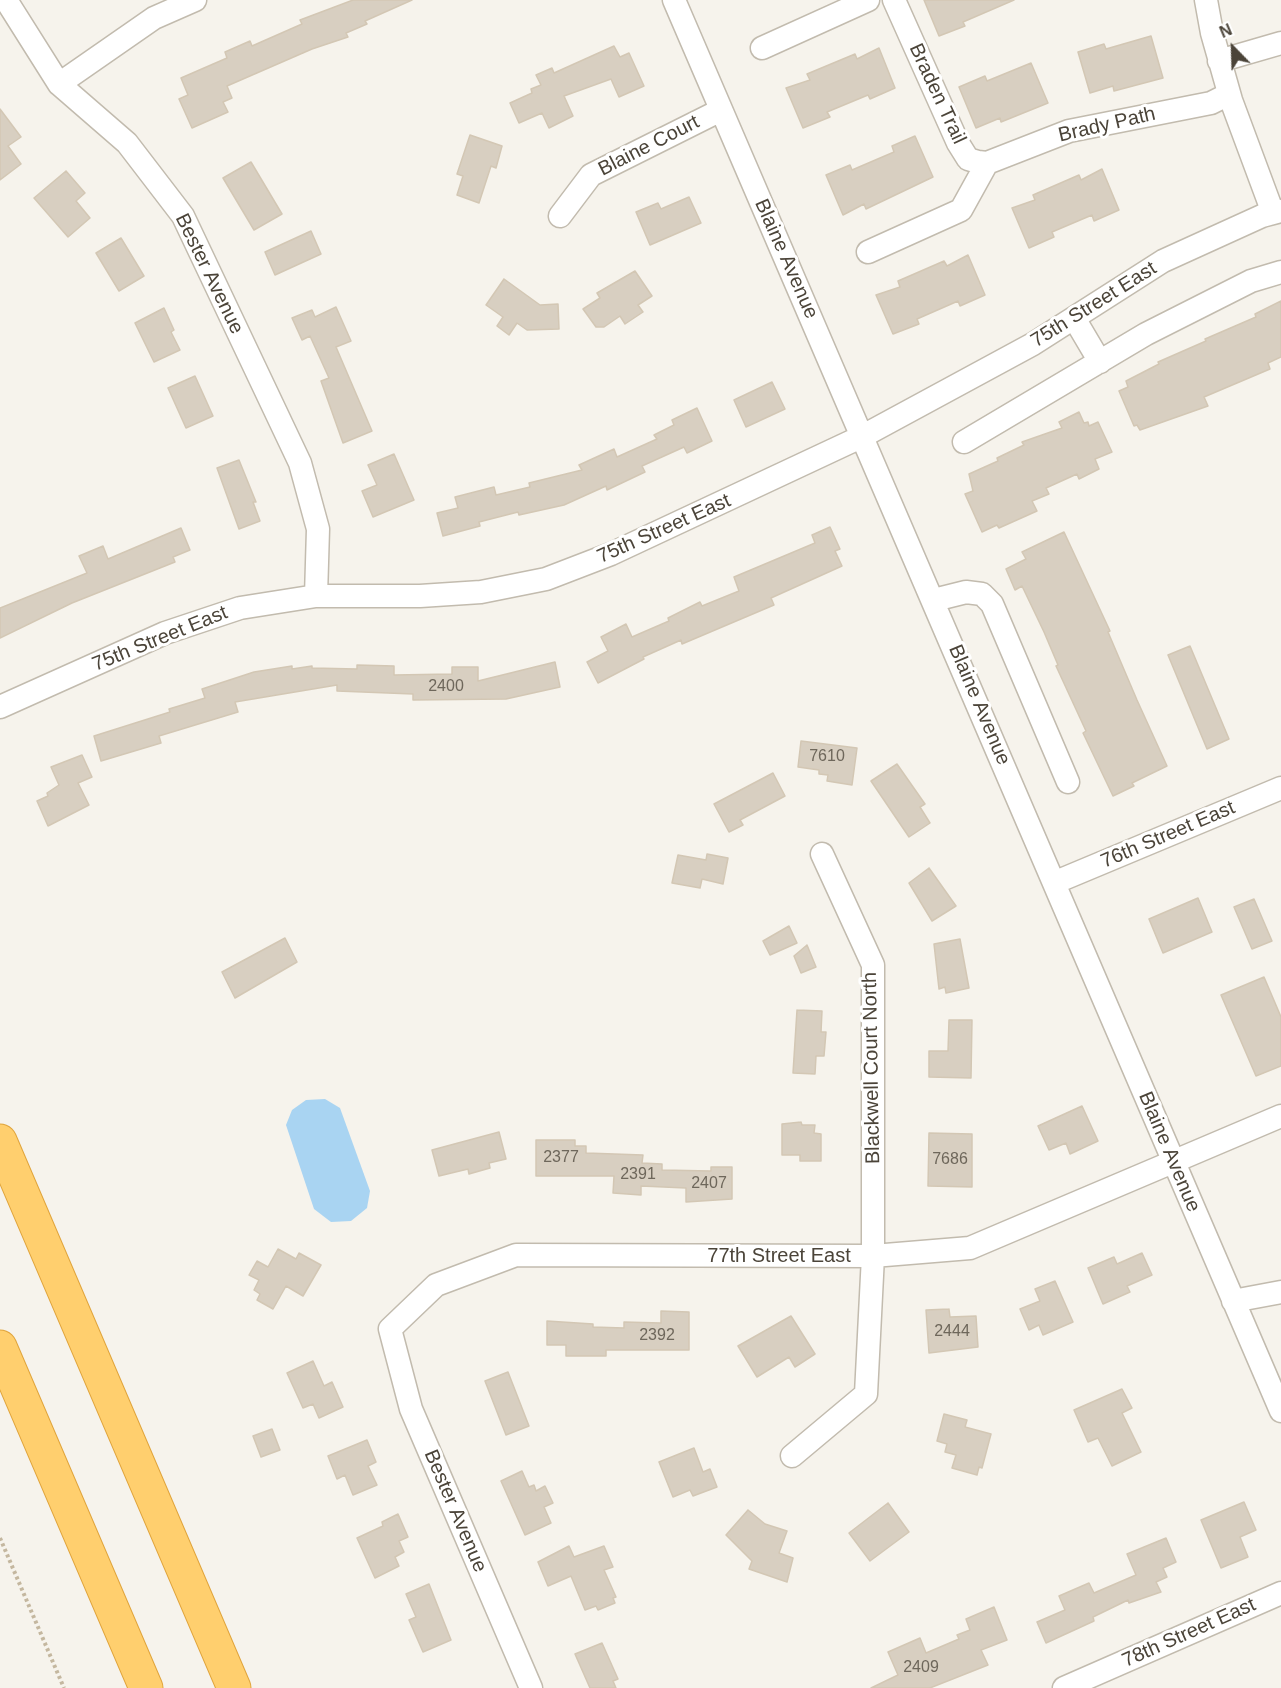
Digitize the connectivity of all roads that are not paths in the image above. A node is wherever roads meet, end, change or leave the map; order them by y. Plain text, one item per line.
1 (6, 0) edge
2 (195, 0) edge
3 (674, 0) edge
4 (868, 0) edge
5 (894, 0) edge
6 (1206, 0) edge
7 (1281, 43) edge
8 (762, 48) dead end
9 (1219, 61) junction
10 (59, 84) junction
11 (1229, 94) junction
12 (721, 110) junction
13 (987, 163) junction
14 (1277, 212) edge
15 (560, 216) dead end
16 (868, 252) dead end
17 (1281, 272) edge
18 (1074, 318) junction
19 (1100, 362) junction
20 (863, 436) junction
21 (964, 442) dead end
22 (316, 596) junction
23 (934, 600) junction
24 (0, 707) edge
25 (1068, 782) dead end
26 (1281, 788) edge
27 (822, 854) dead end
28 (1056, 882) junction
29 (1281, 1116) edge
30 (0, 1141) edge
31 (1174, 1163) junction
32 (873, 1256) junction
33 (1281, 1292) edge
34 (1233, 1301) junction
35 (390, 1329) joint
36 (0, 1347) edge
37 (1280, 1409) edge
38 (792, 1456) dead end
39 (1281, 1593) edge
40 (146, 1688) edge
41 (234, 1688) edge
42 (531, 1688) edge
43 (1064, 1688) edge

1 - 10 street, Bester Avenue
2 - 10 street
3 - 12 street, Blaine Avenue
4 - 8 street
5 - 13 street, Braden Trail
6 - 9 street
7 - 9 street
9 - 11 street
10 - 22 street, Bester Avenue
11 - 13 street, Brady Path
11 - 14 street
12 - 15 street, Blaine Court
12 - 20 street, Blaine Avenue
13 - 16 street
14 - 18 street, 75th Street East
17 - 19 street
18 - 19 street
18 - 20 street, 75th Street East
19 - 21 street
20 - 22 street, 75th Street East
20 - 23 street, Blaine Avenue
22 - 24 street, 75th Street East
23 - 25 street
23 - 28 street, Blaine Avenue
26 - 28 street, 76th Street East
27 - 32 street, Blackwell Court North
28 - 31 street, Blaine Avenue
29 - 31 street, 77th Street East
30 - 41 highway
31 - 32 street, 77th Street East
31 - 34 street, Blaine Avenue
32 - 35 street, 77th Street East
32 - 38 street, Blackwell Court North
33 - 34 street
34 - 37 street, Blaine Avenue
35 - 42 street, Bester Avenue
36 - 40 highway
39 - 43 street, 78th Street East

